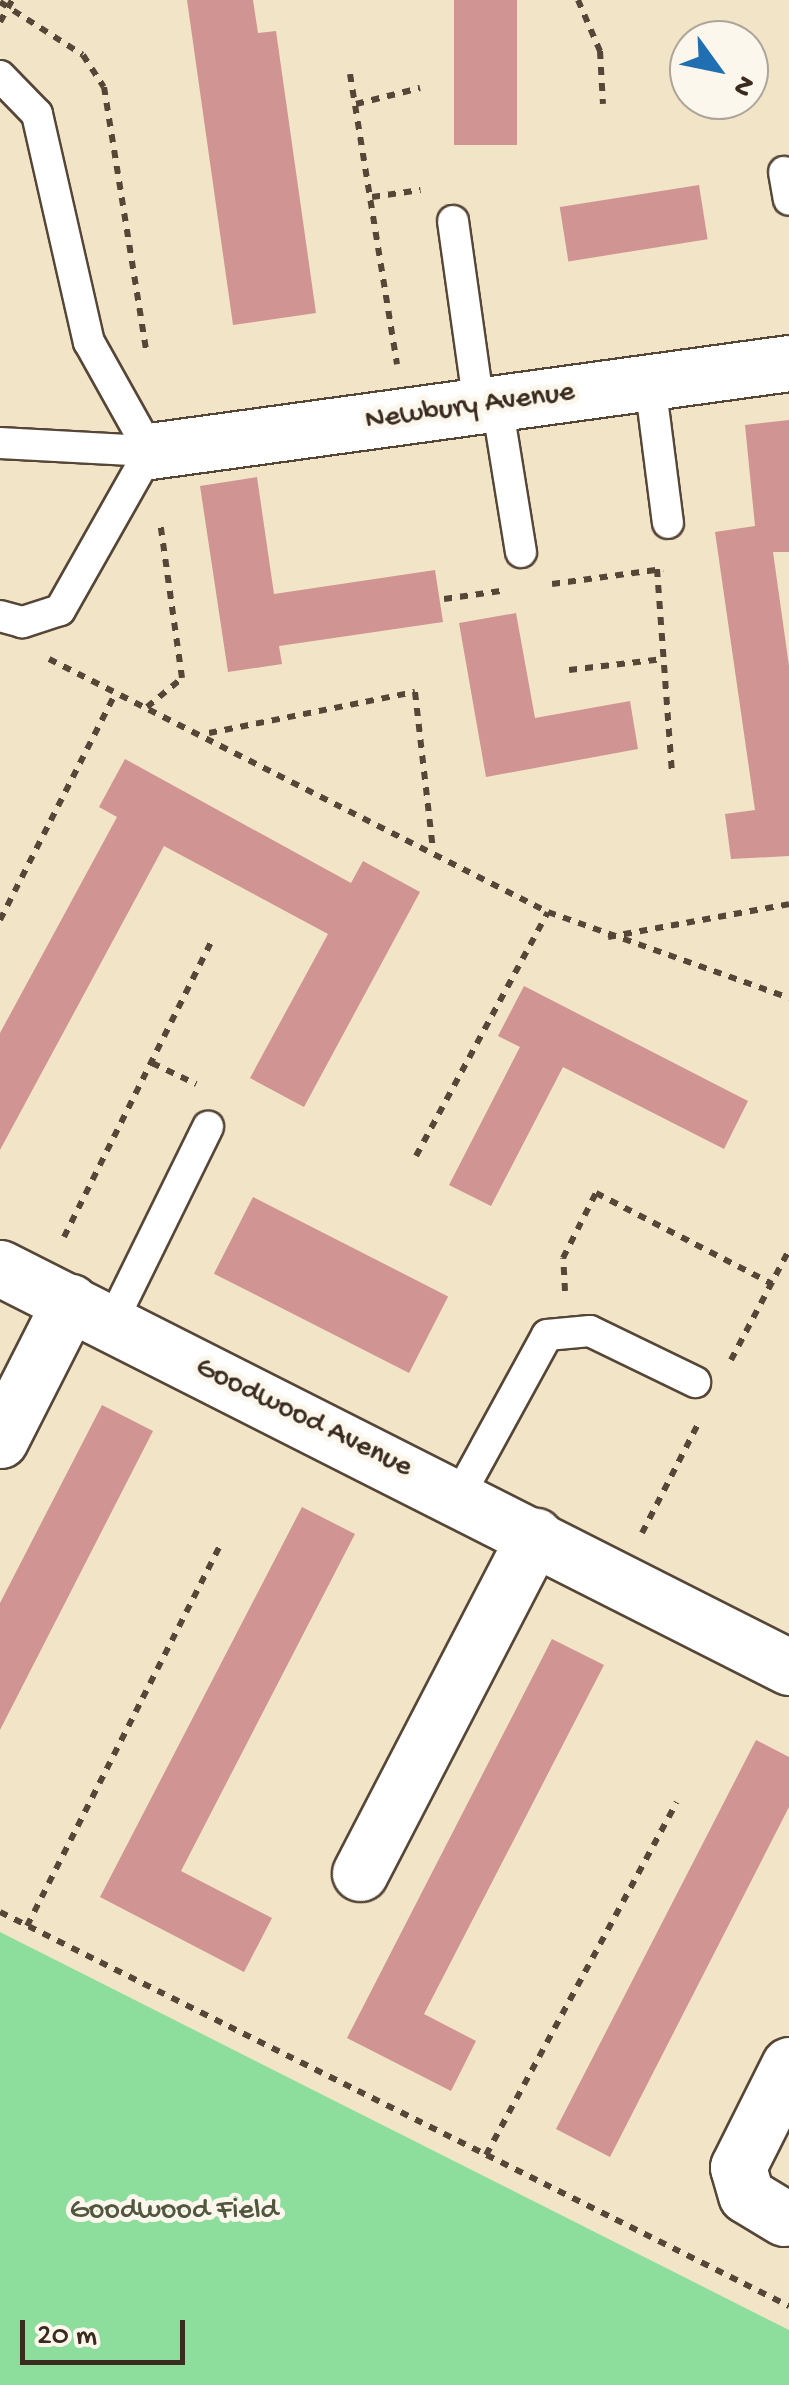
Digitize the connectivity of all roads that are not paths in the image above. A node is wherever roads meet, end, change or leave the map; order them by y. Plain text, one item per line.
1 (0, 76) edge
2 (453, 221) dead end
3 (789, 362) edge
4 (650, 382) junction
5 (488, 406) junction
6 (0, 443) edge
7 (150, 451) junction
8 (668, 523) road end
9 (521, 552) dead end
10 (11, 619) edge
11 (208, 1127) dead end
12 (55, 1295) edge
13 (694, 1382) dead end
14 (0, 1440) edge
15 (459, 1496) junction
16 (535, 1536) junction
17 (789, 1667) edge
18 (360, 1874) dead end
19 (789, 2065) edge
20 (784, 2218) dead end

1 - 7 lane
2 - 5 lane
3 - 4 street, Newbury Avenue
4 - 5 street, Newbury Avenue
4 - 8 lane
5 - 7 street, Newbury Avenue
5 - 9 lane
6 - 7 lane
7 - 10 lane
11 - 12 lane
12 - 14 street
12 - 15 street, Goodwood Avenue
13 - 15 lane
15 - 16 street, Goodwood Avenue
16 - 17 street, Goodwood Avenue
16 - 18 street
19 - 20 street

